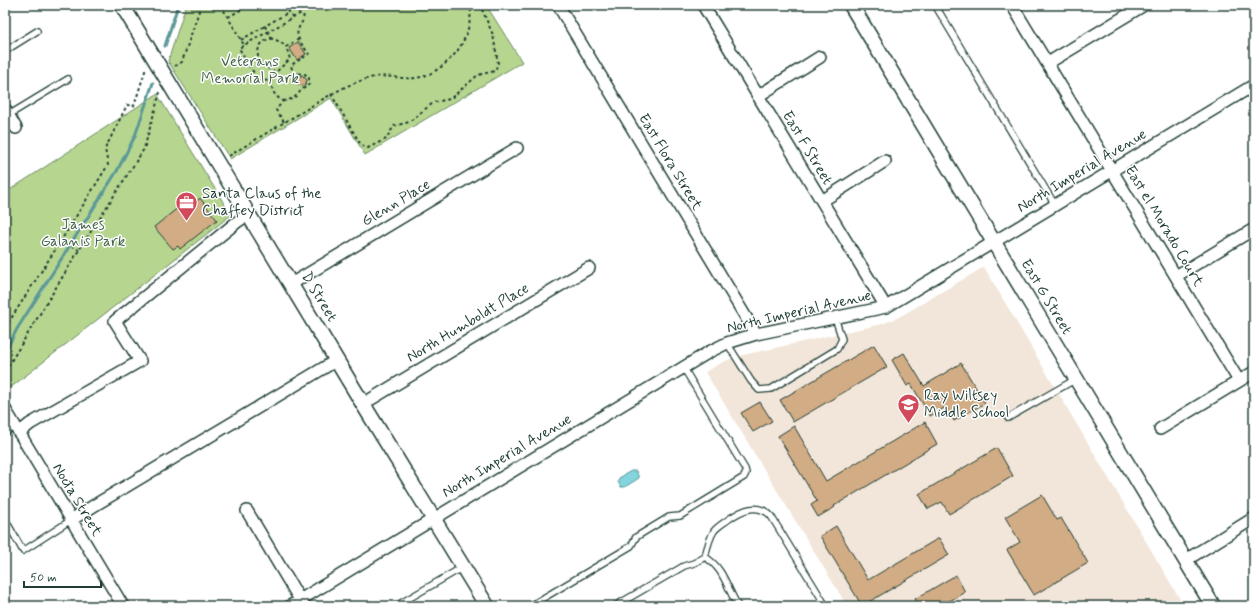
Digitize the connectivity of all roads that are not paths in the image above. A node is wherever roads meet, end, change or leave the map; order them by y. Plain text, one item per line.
1 (122, 5) edge
2 (558, 5) edge
3 (703, 5) edge
4 (851, 5) edge
5 (935, 5) edge
6 (1012, 5) edge
7 (1144, 5) edge
8 (37, 31) dead end
9 (5, 51) edge
10 (820, 57) dead end
11 (1048, 63) junction
12 (68, 79) dead end
13 (1254, 85) edge
14 (758, 96) junction
15 (6, 114) edge
16 (16, 128) dead end
17 (517, 148) dead end
18 (886, 161) dead end
19 (1112, 170) junction
20 (822, 201) junction
21 (1055, 204) junction
22 (249, 214) junction
23 (1254, 229) edge
24 (993, 242) junction
25 (589, 268) dead end
26 (1176, 276) junction
27 (291, 284) junction
28 (886, 307) junction
29 (835, 318) junction
30 (756, 334) junction
31 (727, 343) junction
32 (337, 360) junction
33 (684, 367) junction
34 (1254, 372) edge
35 (1076, 379) junction
36 (1239, 381) junction
37 (363, 404) junction
38 (5, 409) edge
39 (1008, 418) dead end
40 (17, 429) junction
41 (1160, 429) dead end
42 (5, 433) edge
43 (246, 511) dead end
44 (433, 518) junction
45 (1254, 518) edge
46 (5, 519) edge
47 (72, 520) junction
48 (705, 557) junction
49 (1186, 560) junction
50 (463, 567) junction
51 (302, 603) edge
52 (123, 606) edge
53 (290, 606) edge
54 (396, 606) edge
55 (487, 606) edge
56 (530, 606) edge
57 (615, 606) edge
58 (738, 606) edge
59 (826, 606) edge
60 (1213, 606) edge

1 - 22 street, D Street
2 - 30 street, East Flora Street
3 - 14 street, East F Street
4 - 24 street, East G Street
5 - 21 lane
6 - 11 street, East el Morado Court
7 - 11 street
8 - 9 lane
10 - 14 street
11 - 19 street, East el Morado Court
12 - 15 lane
13 - 19 street, North Imperial Avenue
14 - 20 street, East F Street
15 - 16 street
17 - 27 street, Glenn Place
18 - 20 street
19 - 21 street, North Imperial Avenue
19 - 26 street, East el Morado Court
20 - 28 street, East F Street
21 - 24 street, North Imperial Avenue
22 - 27 street, D Street
22 - 40 street
23 - 26 street
24 - 28 street, North Imperial Avenue
24 - 35 street, East G Street
25 - 37 street, North Humboldt Place
26 - 36 street, East el Morado Court
27 - 32 street, D Street
28 - 29 street, North Imperial Avenue
29 - 30 street, North Imperial Avenue
29 - 31 lane
30 - 31 street, North Imperial Avenue
31 - 33 street, North Imperial Avenue
32 - 37 street, D Street
32 - 47 street
33 - 44 street, North Imperial Avenue
33 - 56 lane
34 - 36 street
35 - 39 lane
35 - 49 street, East G Street
36 - 41 street
37 - 44 street, D Street
38 - 40 street, Nocta Street
40 - 42 lane
40 - 47 street, Nocta Street
43 - 51 street
44 - 50 street, D Street
44 - 51 street, North Imperial Avenue
45 - 49 street
46 - 47 lane
47 - 52 street, Nocta Street
48 - 57 lane
48 - 58 lane
48 - 59 lane
49 - 60 street, East G Street
50 - 54 lane
50 - 55 street, D Street
51 - 53 street, North Imperial Avenue

